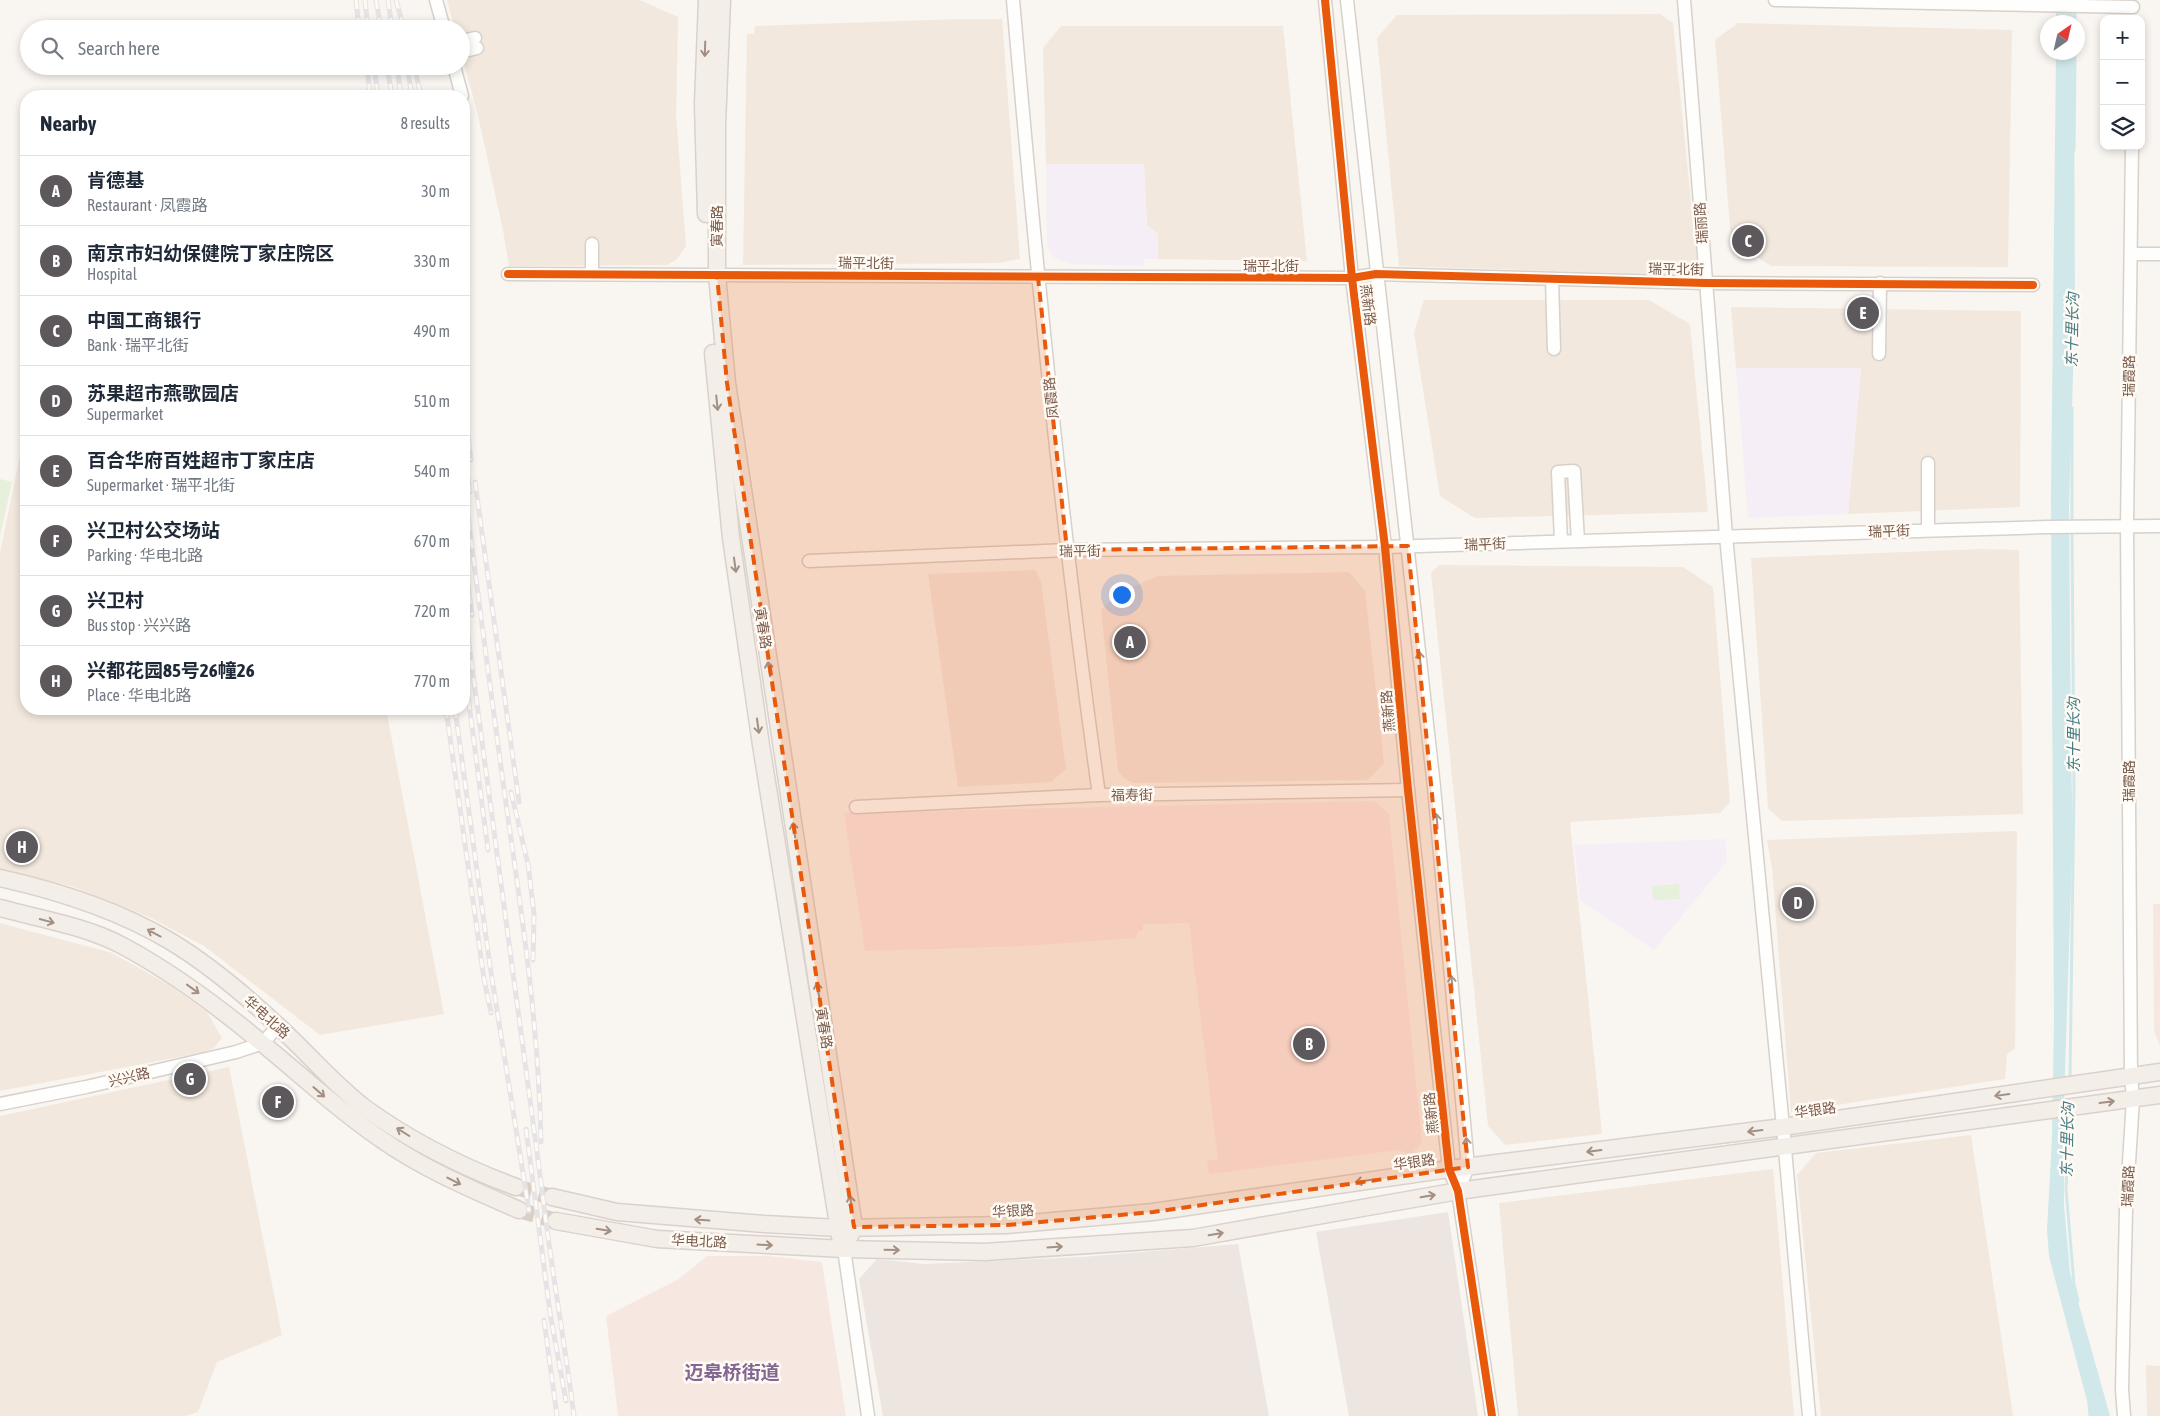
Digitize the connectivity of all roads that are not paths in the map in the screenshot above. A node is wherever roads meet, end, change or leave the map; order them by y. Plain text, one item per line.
1 (436, 0) edge
2 (707, 0) edge
3 (722, 0) edge
4 (1013, 0) edge
5 (1325, 0) edge
6 (1347, 0) edge
7 (1684, 0) edge
8 (1776, 0) edge
9 (2133, 8) edge
10 (442, 20) edge
11 (456, 75) edge
12 (460, 90) edge
13 (2132, 150) edge
14 (592, 244) dead end
15 (2131, 254) junction
16 (2160, 254) edge
17 (508, 274) dead end
18 (592, 274) junction
19 (712, 274) junction
20 (1376, 274) junction
21 (1038, 277) junction
22 (1352, 278) junction
23 (1552, 279) junction
24 (1705, 283) junction
25 (1880, 283) junction
26 (2033, 285) dead end
27 (1554, 349) dead end
28 (1879, 354) dead end
29 (1928, 463) dead end
30 (2160, 526) edge
31 (2127, 527) junction
32 (1928, 530) junction
33 (1726, 536) junction
34 (1561, 541) junction
35 (1578, 541) junction
36 (1408, 546) junction
37 (1385, 547) junction
38 (1067, 550) junction
39 (809, 561) dead end
40 (1408, 790) junction
41 (1099, 795) junction
42 (856, 807) dead end
43 (0, 878) edge
44 (0, 908) edge
45 (278, 1026) junction
46 (263, 1044) junction
47 (2160, 1072) edge
48 (2131, 1076) junction
49 (2160, 1095) edge
50 (2133, 1099) junction
51 (0, 1104) edge
52 (1783, 1127) junction
53 (1785, 1146) junction
54 (1468, 1167) junction
55 (1449, 1169) junction
56 (516, 1187) tunnel mouth
57 (1458, 1191) junction
58 (552, 1197) tunnel mouth
59 (520, 1210) tunnel mouth
60 (556, 1221) tunnel mouth
61 (846, 1228) junction
62 (844, 1249) junction
63 (868, 1416) edge
64 (1492, 1416) edge
65 (1809, 1416) edge
66 (2124, 1416) edge

1 - 10 street
2 -> 19 main road, 寅春路
3 - 19 main road, 寅春路
4 - 21 street, 凤霞路
5 - 22 street, 燕新路
6 - 20 street, 燕新路
7 - 24 street, 瑞丽路
8 - 9 street
11 - 12 street
13 - 15 street, 瑞霞路
14 - 18 street
15 - 16 street
15 - 31 street, 瑞霞路
17 - 18 street, 瑞平北街
18 - 19 street, 瑞平北街
19 - 21 street, 瑞平北街
19 - 61 main road, 寅春路
20 - 22 street, 瑞平北街
20 - 23 street, 瑞平北街
20 - 36 street, 燕新路
21 - 22 street, 瑞平北街
21 - 38 street, 凤霞路
22 - 37 street, 燕新路
23 - 24 street, 瑞平北街
23 - 27 street
24 - 25 street, 瑞平北街
24 - 33 street, 瑞丽路
25 - 26 street, 瑞平北街
25 - 28 street
29 - 32 street
30 - 31 street, 瑞平街
31 - 32 street, 瑞平街
31 - 48 street, 瑞霞路
32 - 33 street, 瑞平街
33 - 35 street, 瑞平街
33 - 52 street, 瑞丽路
34 - 35 street, 瑞平街
34 - 35 street
34 - 36 street, 瑞平街
36 - 37 street, 瑞平街
54 -> 36 street, 燕新路
37 - 38 street, 瑞平街
37 - 40 street, 燕新路
38 - 39 street, 瑞平街
38 - 41 street, 凤霞路
40 - 41 street, 福寿街
40 - 55 street, 燕新路
41 - 42 street, 福寿街
45 -> 43 main road, 华电北路
44 -> 46 main road, 华电北路
45 - 46 street
56 -> 45 main road, 华电北路
46 - 51 street, 兴兴路
46 -> 59 main road, 华电北路
47 - 48 main road, 华银路
48 - 50 street, 瑞霞路
48 -> 52 main road, 华银路
49 - 50 main road
53 -> 50 main road
50 - 66 street, 瑞霞路
52 - 53 street, 瑞丽路
52 -> 54 main road, 华银路
53 - 57 main road
53 - 65 street, 瑞丽路
54 - 55 main road, 华银路
54 - 57 street, 燕新路
55 - 57 street, 燕新路
55 -> 61 main road, 华银路
62 -> 57 main road
57 - 64 street, 燕新路
61 -> 58 main road, 华电北路
60 -> 62 main road, 华电北路
61 - 62 main road
62 - 63 street

